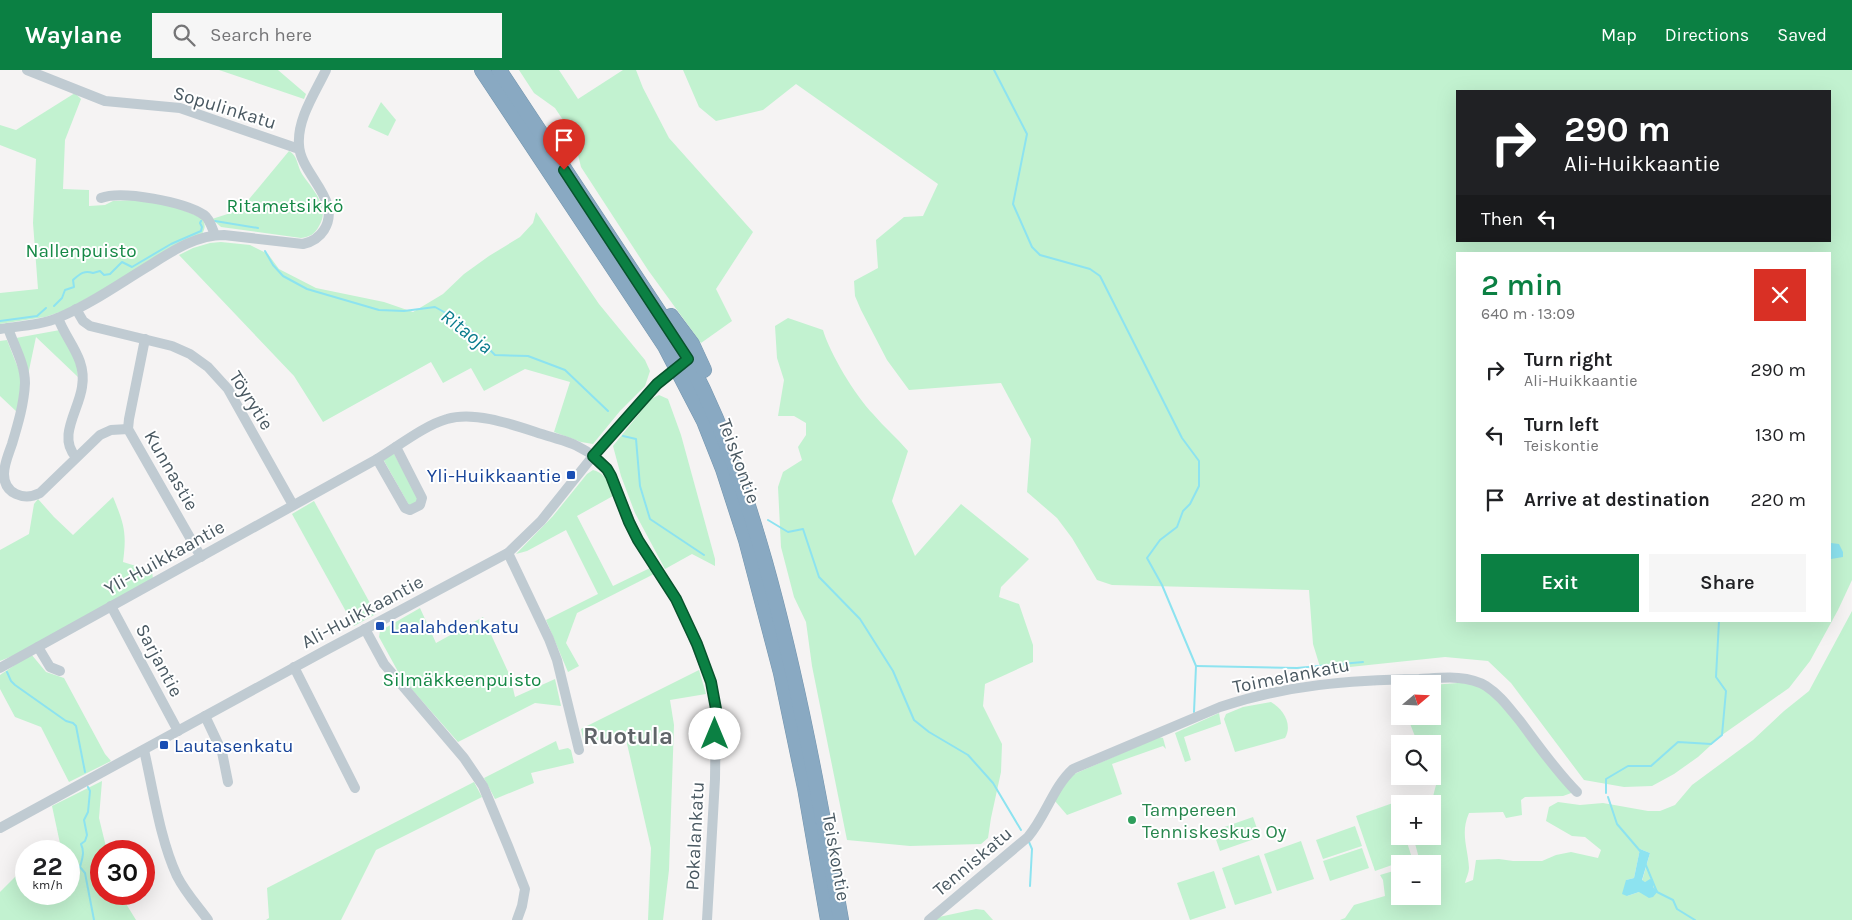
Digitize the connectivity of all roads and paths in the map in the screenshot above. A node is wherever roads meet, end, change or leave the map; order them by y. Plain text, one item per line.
1 (27, 70) edge
2 (326, 70) edge
3 (482, 70) edge
4 (499, 70) edge
5 (299, 149) junction
6 (101, 198) dead end
7 (215, 235) junction
8 (642, 287) junction
9 (76, 310) junction
10 (58, 318) junction
11 (4, 329) edge
12 (145, 339) junction
13 (683, 363) junction
14 (128, 429) junction
15 (721, 431) junction
16 (396, 447) junction
17 (593, 456) junction
18 (76, 457) junction
19 (377, 459) junction
20 (293, 505) junction
21 (508, 553) junction
22 (201, 557) junction
23 (111, 606) junction
24 (365, 629) junction
25 (38, 647) junction
26 (294, 667) junction
27 (0, 668) edge
28 (60, 671) dead end
29 (205, 716) junction
30 (178, 731) junction
31 (144, 750) junction
32 (579, 750) dead end
33 (228, 782) dead end
34 (354, 788) dead end
35 (1577, 792) dead end
36 (0, 828) edge
37 (1036, 828) joint
38 (208, 920) edge
39 (517, 920) edge
40 (707, 920) edge
41 (828, 920) edge
42 (840, 920) edge
43 (929, 920) edge

1 - 5 street, Sopulinkatu
2 - 5 street
3 - 13 highway, Teiskontie
4 - 8 highway, Teiskontie
5 - 7 street
6 - 7 street
7 - 9 street
8 - 13 highway, Teiskontie
8 - 15 highway
9 - 10 street
9 - 12 street, Töyrytie
10 - 11 street
10 - 18 street
11 - 18 street
12 - 14 street, Kunnastie
12 - 20 street, Töyrytie
13 - 15 highway, Teiskontie
13 - 17 street, Ali-Huikkaantie
13 - 41 highway, Teiskontie
14 - 18 street
14 - 22 street, Kunnastie
15 - 42 highway, Teiskontie
16 - 17 street, Yli-Huikkaantie
16 - 19 street, Yli-Huikkaantie
16 - 19 street
17 - 21 street, Ali-Huikkaantie
17 - 40 street, Pokalankatu
19 - 20 street, Yli-Huikkaantie
20 - 22 street, Yli-Huikkaantie
21 - 24 street, Ali-Huikkaantie
21 - 32 street
22 - 23 street, Yli-Huikkaantie
23 - 25 street, Yli-Huikkaantie
23 - 30 street, Sarjantie
24 - 26 street, Ali-Huikkaantie
24 - 39 street
25 - 27 street, Yli-Huikkaantie
25 - 28 street
26 - 29 street, Ali-Huikkaantie
26 - 34 street
29 - 30 street, Ali-Huikkaantie
29 - 33 street
30 - 31 street, Ali-Huikkaantie
31 - 36 street, Ali-Huikkaantie
31 - 38 street
35 - 37 street, Toimelankatu
37 - 43 street, Tenniskatu

